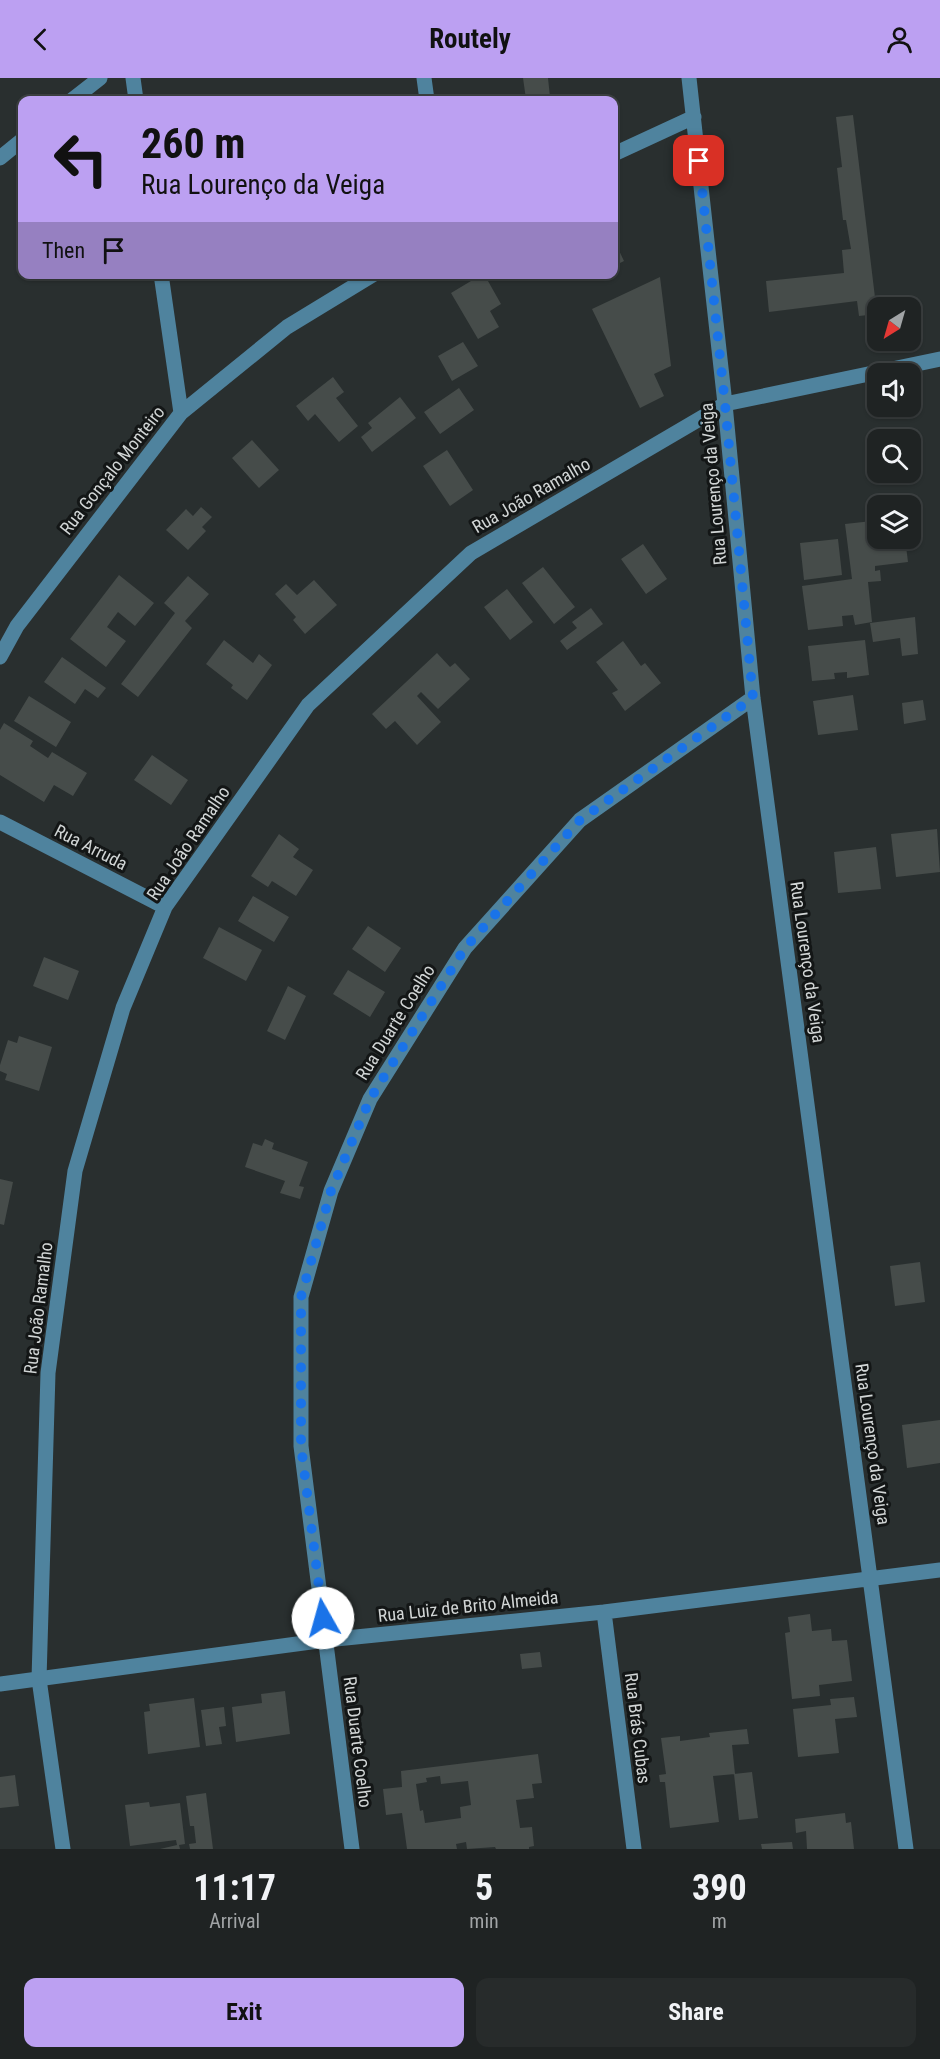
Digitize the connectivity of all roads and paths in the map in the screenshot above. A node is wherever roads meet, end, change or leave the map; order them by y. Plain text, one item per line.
1 (100, 78) edge
2 (133, 78) edge
3 (424, 78) edge
4 (689, 78) edge
5 (77, 96) edge
6 (135, 96) edge
7 (426, 96) edge
8 (694, 117) junction
9 (18, 143) edge
10 (618, 152) edge
11 (0, 158) edge
12 (162, 279) edge
13 (366, 279) edge
14 (940, 359) edge
15 (725, 404) junction
16 (181, 413) junction
17 (0, 657) edge
18 (753, 698) junction
19 (0, 822) edge
20 (165, 907) junction
21 (940, 1570) edge
22 (871, 1580) junction
23 (604, 1612) junction
24 (326, 1640) junction
25 (39, 1679) junction
26 (0, 1684) edge
27 (63, 1849) edge
28 (352, 1849) edge
29 (634, 1849) edge
30 (906, 1849) edge

1 - 5 street
2 - 6 street
3 - 7 street
4 - 8 street, Rua Lourenço da Veiga
8 - 10 street
8 - 15 street, Rua Lourenço da Veiga
9 - 11 street
12 - 16 street
13 - 16 street, Rua Gonçalo Monteiro
14 - 15 street, Rua João Ramalho
15 - 18 street, Rua Lourenço da Veiga
15 - 20 street, Rua João Ramalho
16 - 17 street, Rua Gonçalo Monteiro
18 - 22 street, Rua Lourenço da Veiga
18 - 24 street, Rua Duarte Coelho
19 - 20 street, Rua Arruda
20 - 25 street, Rua João Ramalho
21 - 22 street, Rua Luiz de Brito Almeida
22 - 23 street, Rua Luiz de Brito Almeida
22 - 30 street, Rua Lourenço da Veiga
23 - 24 street, Rua Luiz de Brito Almeida
23 - 29 street, Rua Brás Cubas
24 - 25 street, Rua Luiz de Brito Almeida
24 - 28 street, Rua Duarte Coelho
25 - 26 street, Rua Luiz de Brito Almeida
25 - 27 street, Rua João Ramalho

